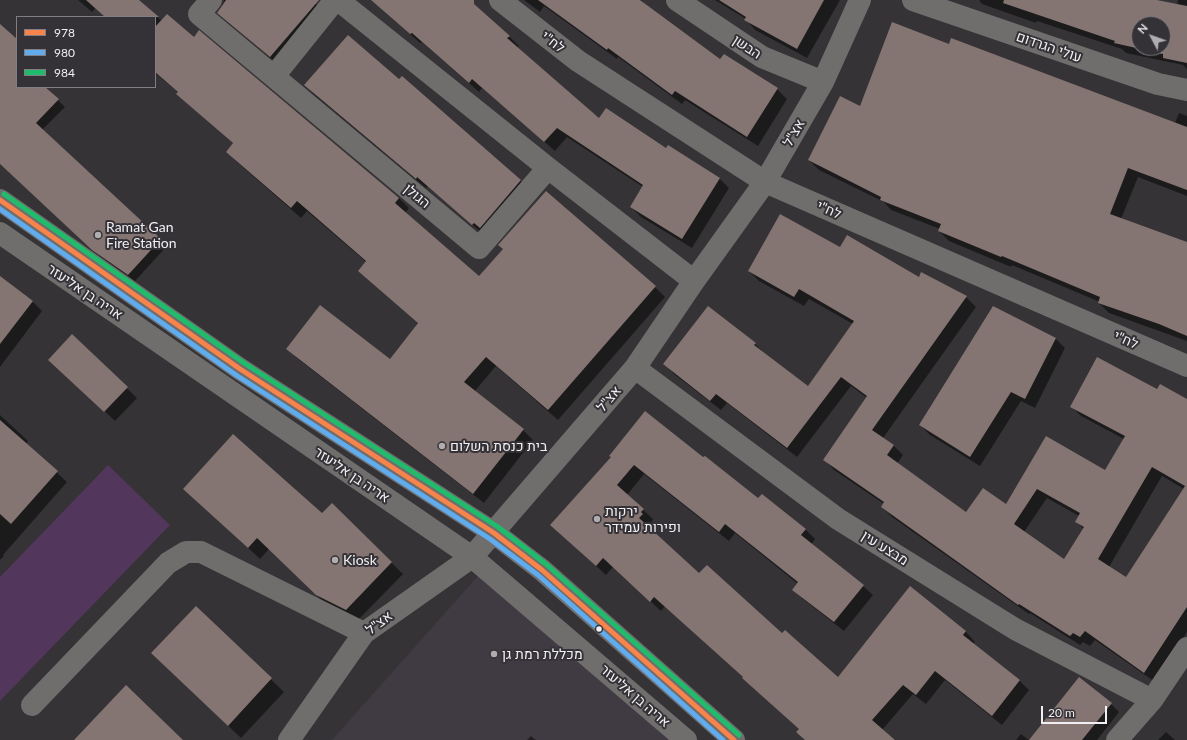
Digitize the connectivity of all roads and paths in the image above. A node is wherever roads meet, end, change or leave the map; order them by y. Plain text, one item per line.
1 (336, 0) edge
2 (500, 0) edge
3 (677, 0) edge
4 (860, 0) edge
5 (913, 0) edge
6 (205, 7) edge
7 (274, 76) junction
8 (823, 82) junction
9 (1187, 90) edge
10 (548, 168) junction
11 (765, 182) junction
12 (0, 200) edge
13 (0, 233) edge
14 (694, 281) junction
15 (1187, 366) edge
16 (635, 368) junction
17 (494, 533) junction
18 (472, 557) junction
19 (364, 633) junction
20 (1187, 648) edge
21 (1152, 700) junction
22 (32, 705) dead end
23 (289, 740) edge
24 (686, 740) edge
25 (734, 740) edge
26 (1117, 740) edge

1 - 7 street
1 - 10 street
2 - 11 street, לח"י
3 - 8 street, הבשן
4 - 8 street, אצ"ל
5 - 9 street, עולי הגרדום
6 - 7 street, הגולן
7 - 10 street, הגולן
8 - 11 street, אצ"ל
10 - 14 street
11 - 14 street, אצ"ל
11 - 15 street, לח"י
12 - 17 street, אריה בן אליעזר
13 - 18 street, אריה בן אליעזר
14 - 16 street, אצ"ל
16 - 17 street, אצ"ל
16 - 21 street, מבצע עין
17 - 18 street, אצ"ל
17 - 25 street, אריה בן אליעזר
18 - 19 street, אצ"ל
18 - 24 street, אריה בן אליעזר
19 - 22 street
19 - 23 street, אצ"ל
20 - 21 street
21 - 26 street

